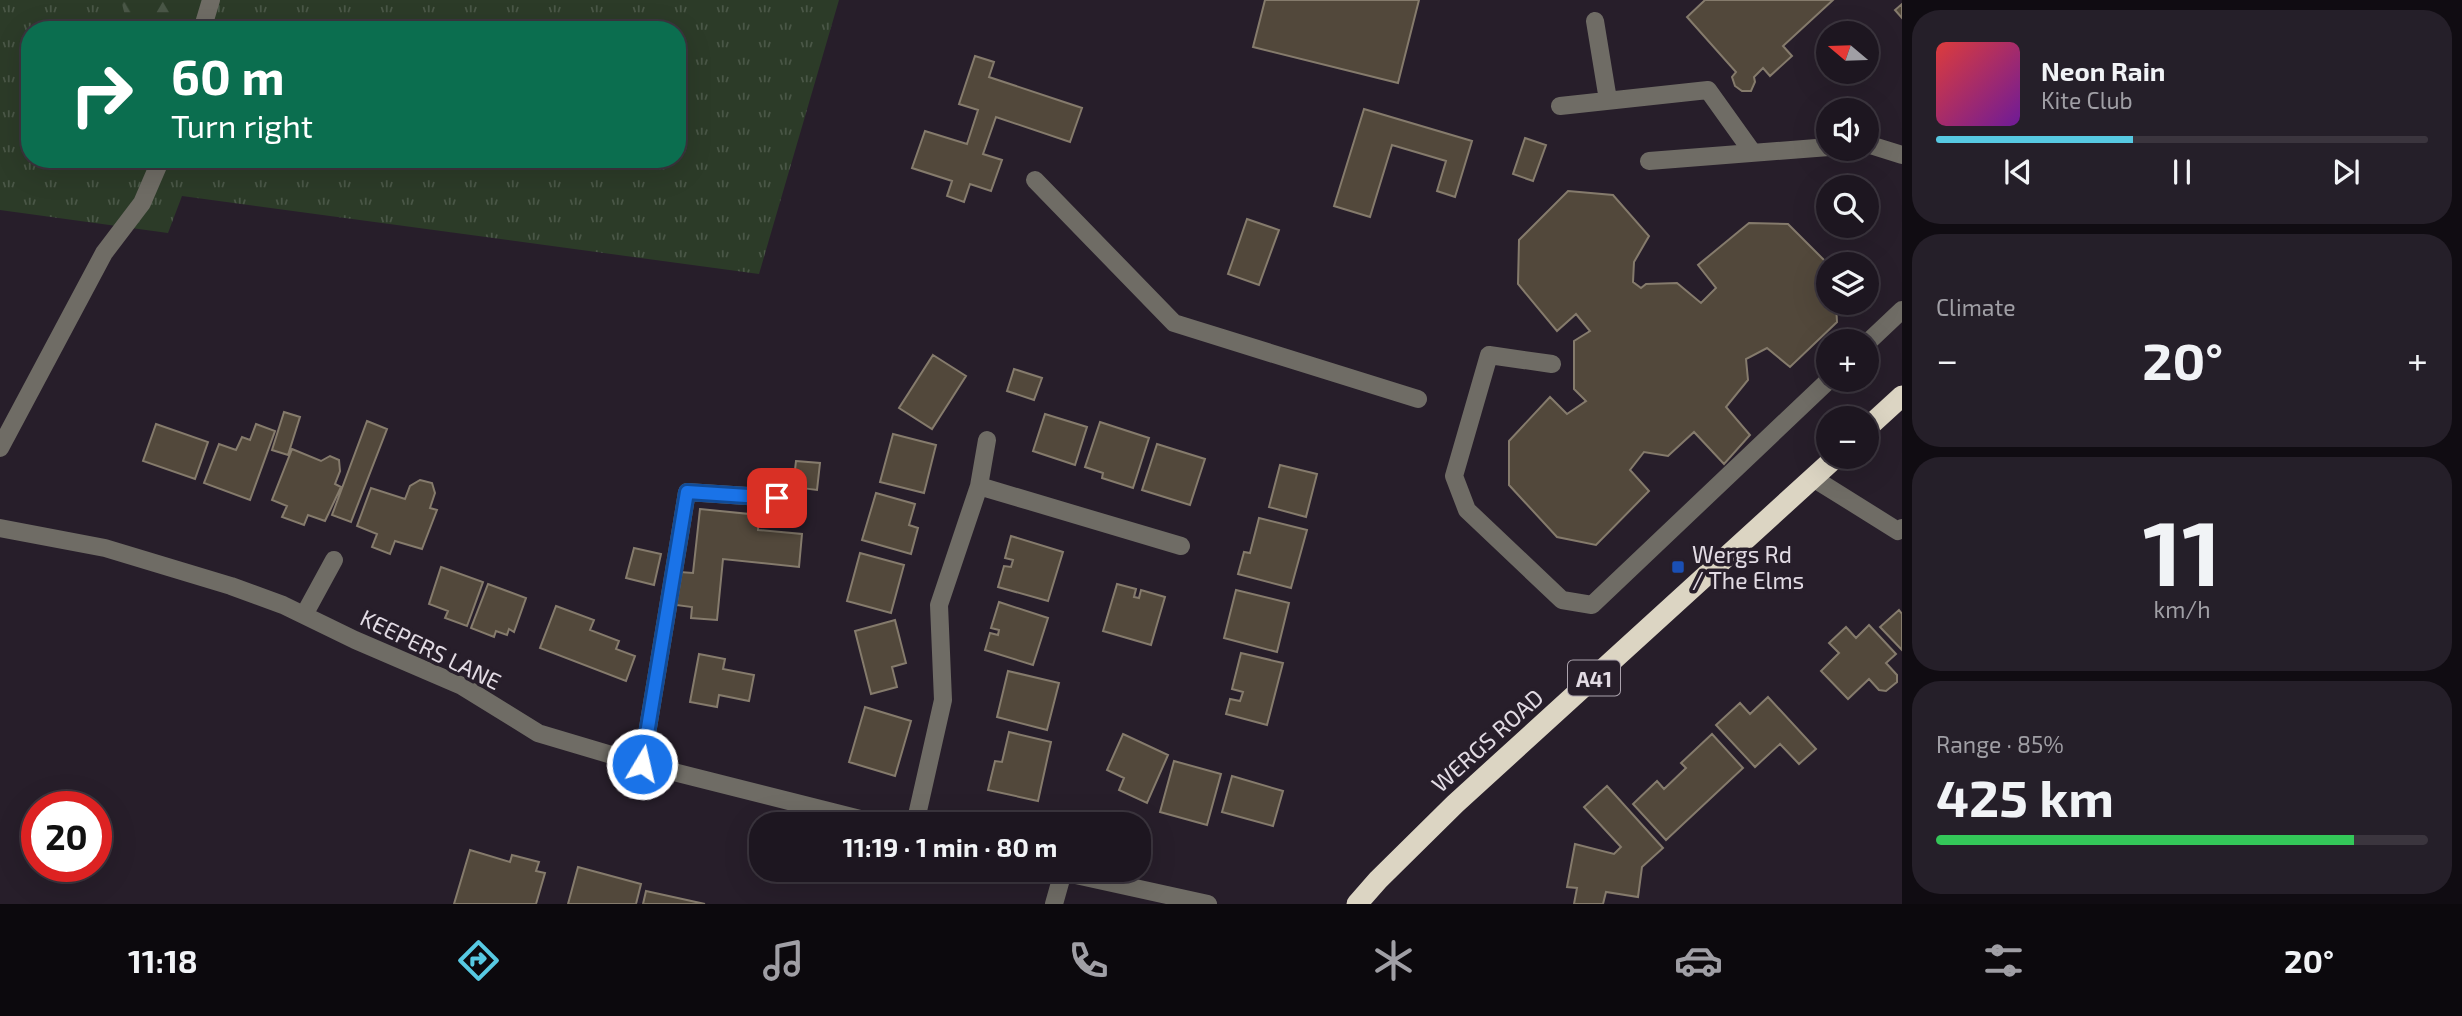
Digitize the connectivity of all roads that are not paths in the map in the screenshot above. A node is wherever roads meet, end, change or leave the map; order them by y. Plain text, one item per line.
1 (211, 0) edge
2 (205, 21) edge
3 (1595, 21) dead end
4 (1608, 100) junction
5 (1560, 106) dead end
6 (1816, 148) edge
7 (1879, 148) edge
8 (1753, 153) junction
9 (1902, 155) edge
10 (1649, 161) dead end
11 (156, 168) edge
12 (1035, 180) dead end
13 (1902, 310) edge
14 (1879, 332) edge
15 (1552, 364) dead end
16 (1816, 392) edge
17 (1902, 396) edge
18 (1418, 399) dead end
19 (1879, 417) edge
20 (987, 440) dead end
21 (0, 448) edge
22 (1823, 469) edge
23 (1813, 478) junction
24 (979, 486) junction
25 (777, 498) dead end
26 (1902, 527) edge
27 (0, 528) edge
28 (1181, 546) dead end
29 (334, 560) dead end
30 (304, 615) junction
31 (642, 764) junction
32 (832, 812) edge
33 (918, 812) edge
34 (1057, 882) edge
35 (1108, 882) edge
36 (1054, 904) edge
37 (1208, 904) edge
38 (1357, 904) edge

1 - 2 street
3 - 4 street
4 - 5 street
4 - 8 street
6 - 8 street
7 - 9 street
8 - 10 street
11 - 21 street
12 - 18 street
13 - 14 street
15 - 16 street
17 - 19 highway
20 - 24 street
22 - 23 highway, WERGS ROAD / A41
23 - 26 street
23 - 38 highway, WERGS ROAD / A41
24 - 28 street
24 - 33 street
25 - 31 street
27 - 30 street, KEEPERS LANE
29 - 30 street
30 - 31 street, KEEPERS LANE
31 - 32 street, KEEPERS LANE
34 - 36 street
35 - 37 street

